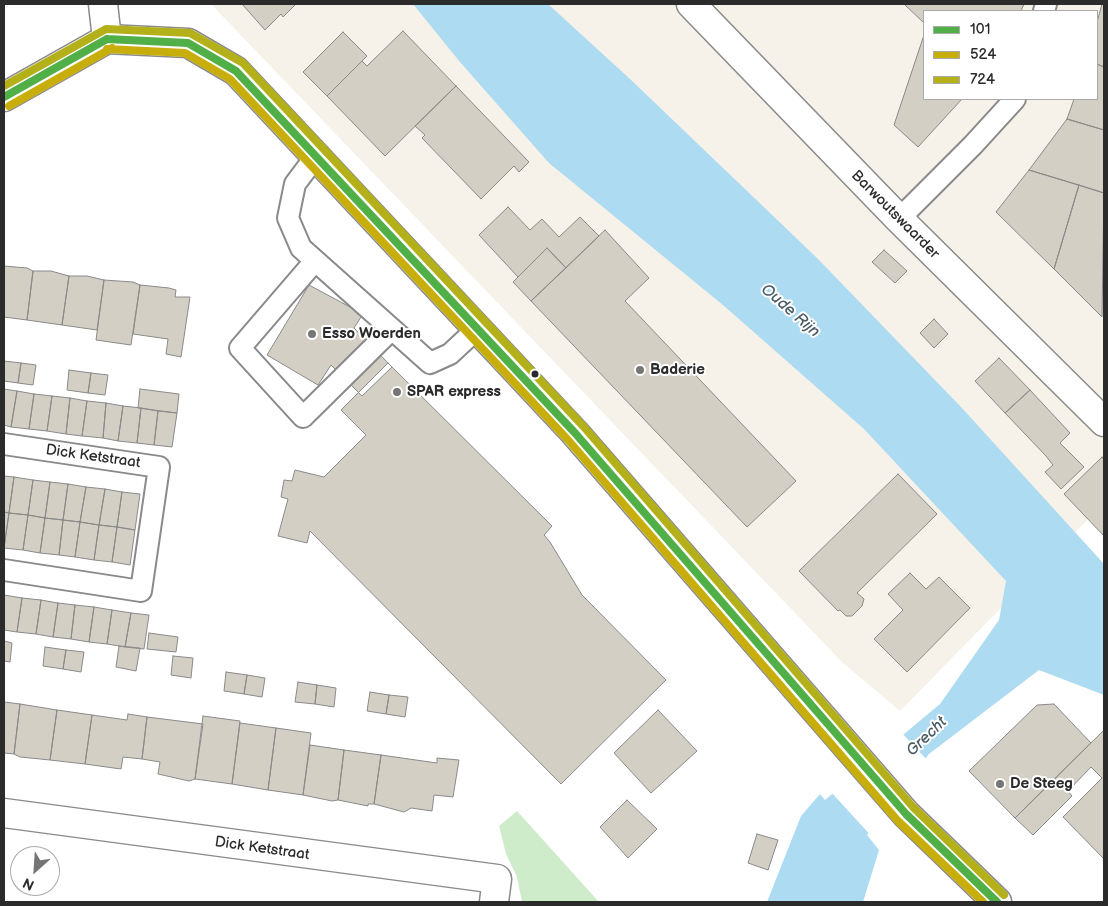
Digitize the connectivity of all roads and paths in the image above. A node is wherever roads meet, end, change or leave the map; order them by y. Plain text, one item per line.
1 (103, 4) edge
2 (691, 4) edge
3 (107, 39) junction
4 (4, 97) edge
5 (1014, 100) edge
6 (316, 156) junction
7 (899, 220) junction
8 (314, 262) junction
9 (478, 328) junction
10 (391, 330) junction
11 (1104, 422) edge
12 (4, 444) edge
13 (4, 570) edge
14 (4, 813) edge
15 (494, 902) edge
16 (997, 902) edge

1 - 3 main road
2 - 7 main road, Barwoutswaarder
3 - 4 main road
3 - 6 main road
5 - 7 lane
6 - 8 lane
6 - 9 main road
7 - 11 main road, Barwoutswaarder
8 - 10 lane
8 - 10 lane
9 - 10 lane
9 - 16 main road
12 - 13 lane, Dick Ketstraat
14 - 15 main road, Dick Ketstraat

